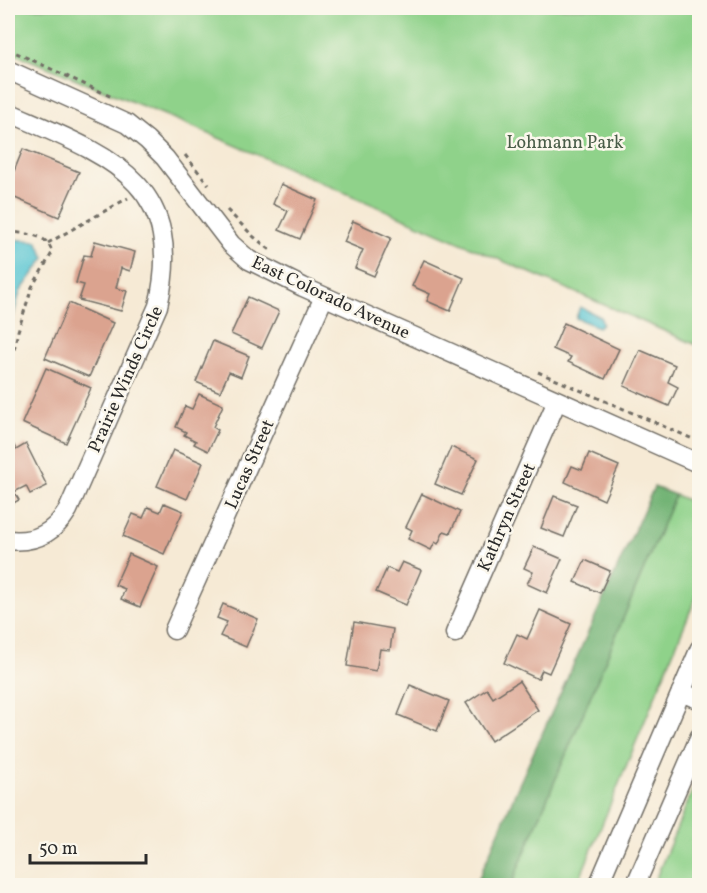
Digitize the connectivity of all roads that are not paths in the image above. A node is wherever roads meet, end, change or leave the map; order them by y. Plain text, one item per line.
1 (8, 70) edge
2 (8, 112) edge
3 (324, 297) junction
4 (557, 401) junction
5 (699, 464) edge
6 (8, 540) edge
7 (174, 630) dead end
8 (455, 633) dead end
9 (699, 648) edge
10 (681, 692) junction
11 (699, 700) edge
12 (699, 736) edge
13 (598, 885) edge
14 (635, 885) edge

1 - 3 street, East Colorado Avenue
2 - 6 street, Prairie Winds Circle
3 - 4 street, East Colorado Avenue
3 - 7 street, Lucas Street
4 - 5 street, East Colorado Avenue
4 - 8 street, Kathryn Street
9 - 10 street
10 - 11 street
10 - 13 street
12 - 14 street

